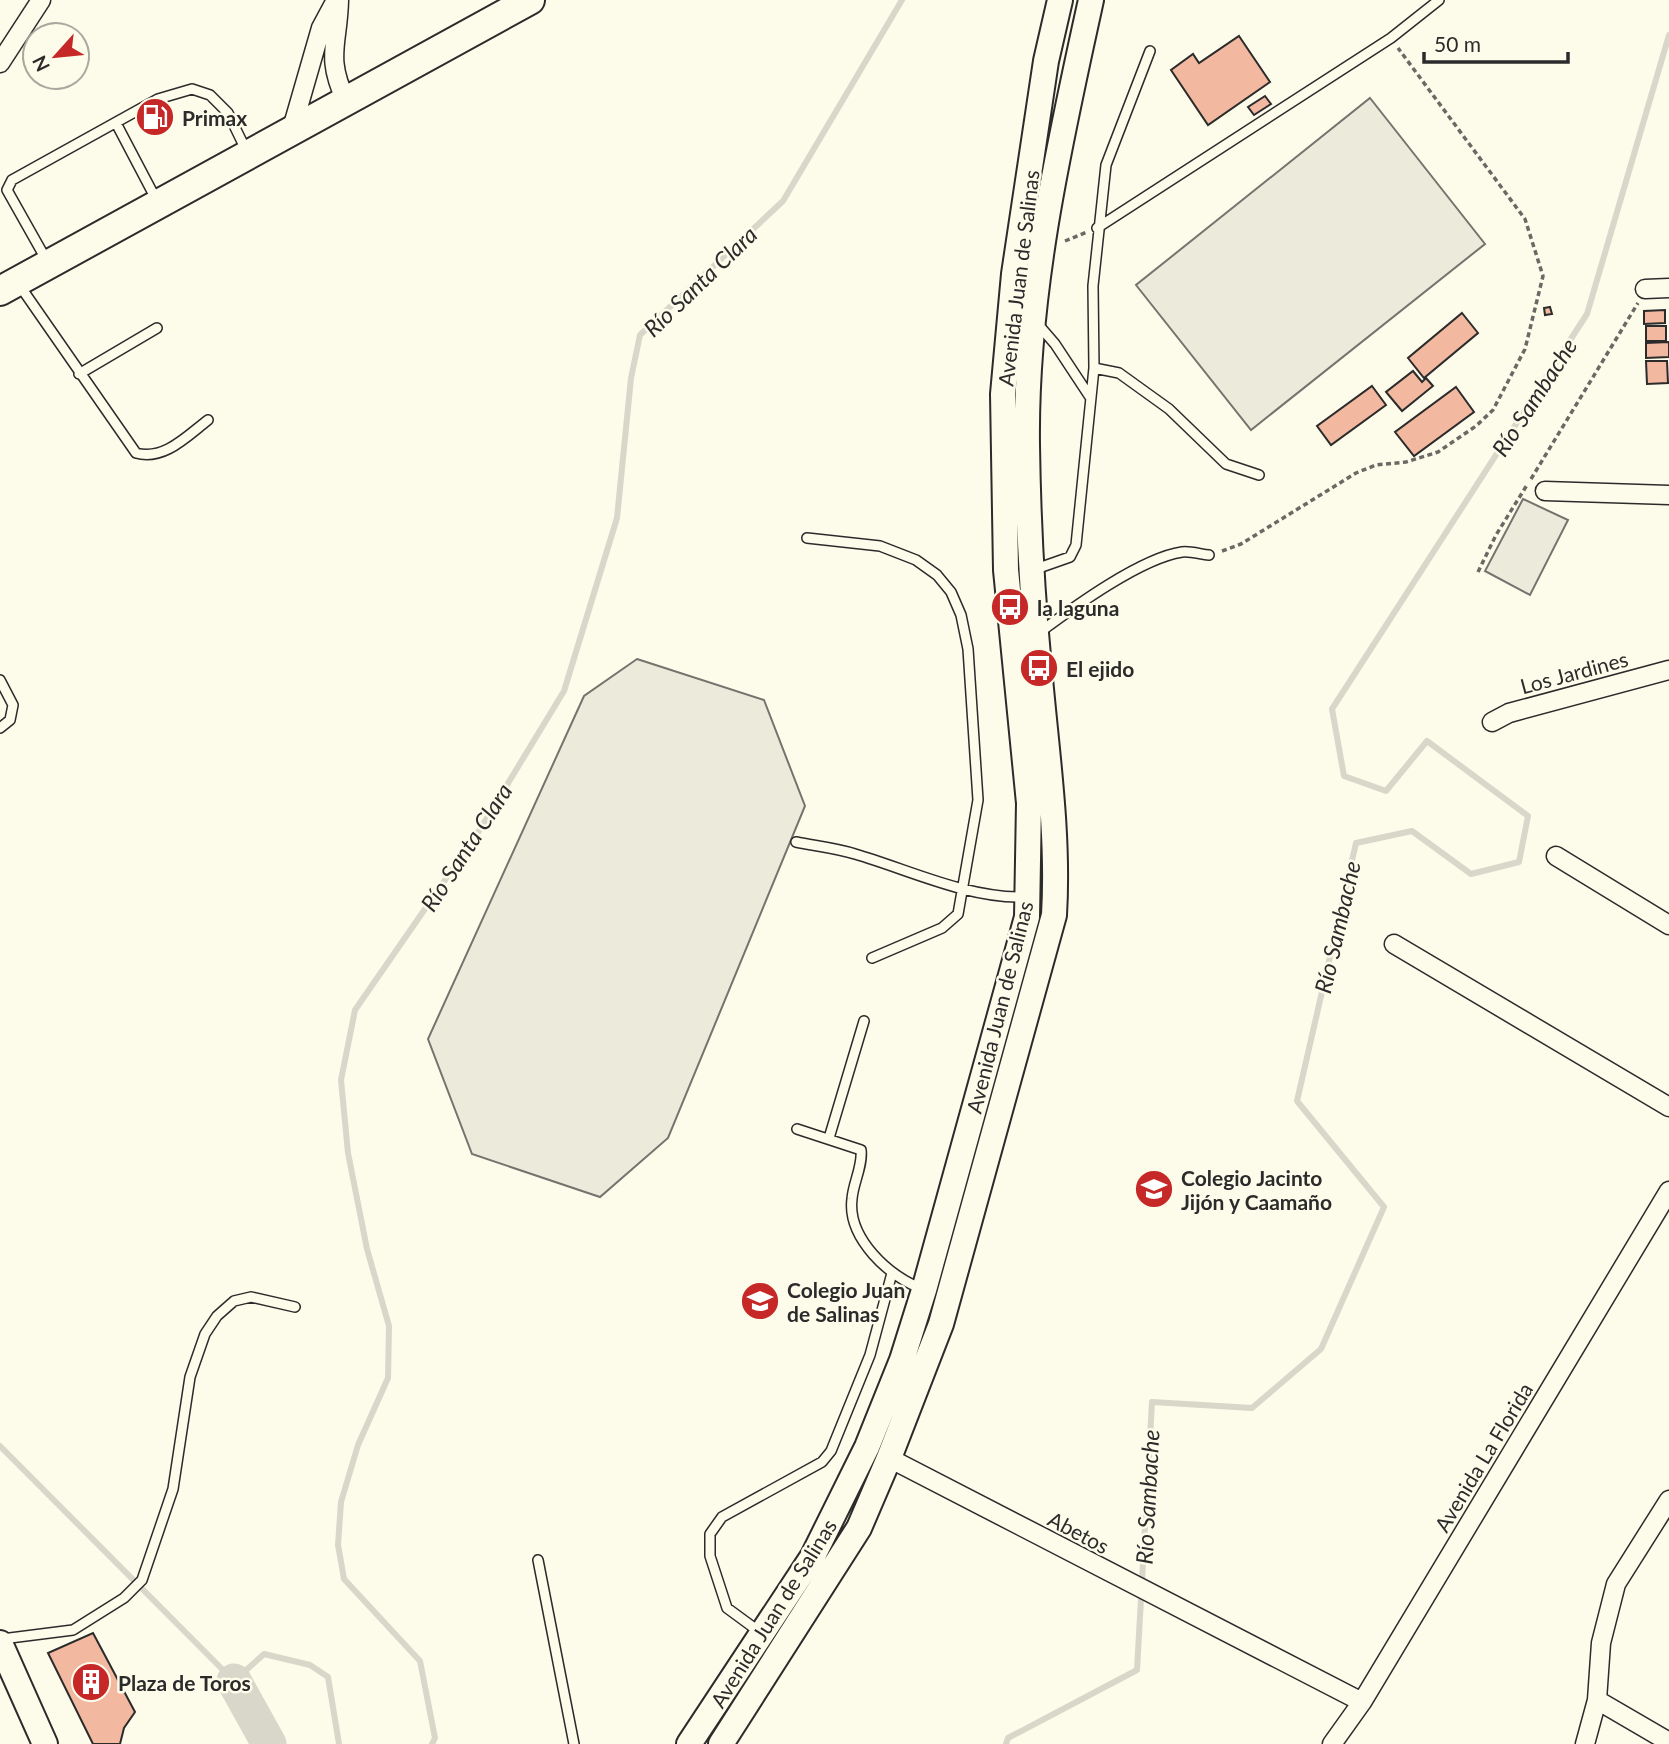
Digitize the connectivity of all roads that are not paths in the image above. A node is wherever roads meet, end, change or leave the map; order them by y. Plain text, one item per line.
1 (41, 0) edge
2 (338, 0) edge
3 (530, 0) edge
4 (1060, 0) edge
5 (1091, 0) edge
6 (1439, 0) edge
7 (1150, 51) dead end
8 (0, 63) edge
9 (346, 101) junction
10 (116, 123) junction
11 (291, 132) junction
12 (249, 155) junction
13 (159, 206) junction
14 (1097, 228) junction
15 (49, 264) junction
16 (8, 287) edge
17 (1669, 288) edge
18 (1645, 289) road end
19 (1035, 322) junction
20 (157, 328) dead end
21 (1094, 368) junction
22 (79, 374) junction
23 (1090, 397) junction
24 (208, 420) dead end
25 (1259, 475) dead end
26 (1545, 491) dead end
27 (1669, 495) edge
28 (807, 538) dead end
29 (1209, 555) road end
30 (1006, 570) junction
31 (1033, 570) junction
32 (1036, 635) junction
33 (1669, 670) edge
34 (0, 680) edge
35 (1492, 722) dead end
36 (0, 728) edge
37 (796, 842) dead end
38 (1556, 856) dead end
39 (961, 887) junction
40 (1028, 897) junction
41 (1669, 925) edge
42 (1394, 944) dead end
43 (872, 958) dead end
44 (864, 1021) dead end
45 (1669, 1107) edge
46 (797, 1129) dead end
47 (829, 1138) junction
48 (1669, 1191) edge
49 (892, 1273) junction
50 (925, 1290) junction
51 (948, 1297) junction
52 (295, 1307) dead end
53 (889, 1458) junction
54 (1669, 1500) edge
55 (538, 1560) dead end
56 (763, 1635) junction
57 (0, 1642) edge
58 (1597, 1700) junction
59 (1362, 1702) junction
60 (1669, 1741) edge
61 (45, 1744) edge
62 (574, 1744) edge
63 (689, 1744) edge
64 (722, 1744) edge
65 (1332, 1744) edge
66 (1585, 1744) edge

1 - 8 street
2 - 9 street
2 - 11 street
3 - 9 highway
4 - 30 main road, Avenida Juan de Salinas
5 - 19 main road, Avenida Juan de Salinas
6 - 14 lane
7 - 14 lane
9 - 11 highway
10 - 12 lane
10 - 13 lane
10 - 15 lane
11 - 12 highway
12 - 13 highway
13 - 15 highway
14 - 21 lane
15 - 16 highway
16 - 22 lane
17 - 18 street
19 - 23 lane
19 - 31 main road, Avenida Juan de Salinas
20 - 22 lane
21 - 23 lane
21 - 25 lane
22 - 24 lane
23 - 31 lane
26 - 27 street
28 - 39 lane
29 - 32 lane
30 - 31 lane
30 - 40 main road, Avenida Juan de Salinas
31 - 32 main road, Avenida Juan de Salinas
32 - 51 main road, Avenida Juan de Salinas
33 - 35 street, Los Jardines
34 - 36 lane
37 - 39 lane
38 - 41 street
39 - 40 lane
39 - 43 lane
40 - 50 main road, Avenida Juan de Salinas
42 - 45 street
44 - 47 lane
46 - 47 lane
47 - 49 lane
48 - 59 street, Avenida La Florida
49 - 50 lane
49 - 56 lane
50 - 51 main road
50 - 56 main road, Avenida Juan de Salinas
51 - 53 main road, Avenida Juan de Salinas
52 - 57 lane
53 - 59 street, Abetos
53 - 64 main road, Avenida Juan de Salinas
54 - 58 street
55 - 62 lane
56 - 63 main road, Avenida Juan de Salinas
57 - 61 main road
58 - 60 street
58 - 66 street
59 - 65 street, Avenida La Florida

